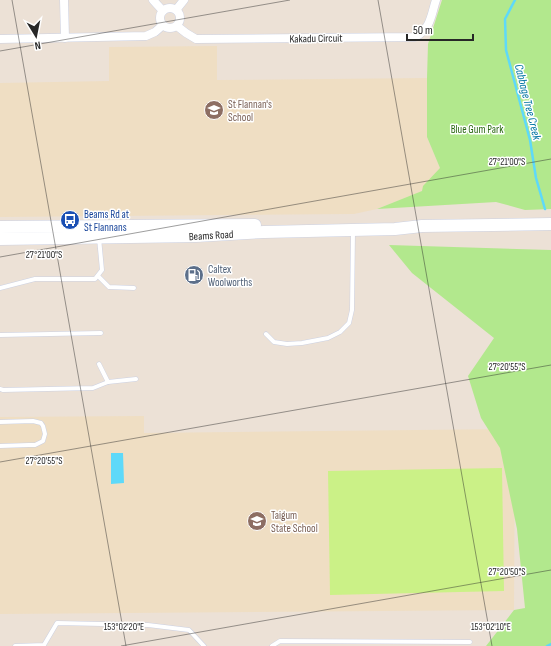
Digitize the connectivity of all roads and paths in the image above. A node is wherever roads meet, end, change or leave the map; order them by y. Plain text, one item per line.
1 (64, 0) edge
2 (153, 0) edge
3 (184, 0) edge
4 (436, 0) edge
5 (176, 10) junction
6 (163, 11) junction
7 (163, 25) junction
8 (177, 26) junction
9 (65, 38) junction
10 (0, 39) edge
11 (551, 224) edge
12 (97, 225) junction
13 (0, 226) edge
14 (422, 226) junction
15 (353, 230) junction
16 (99, 238) junction
17 (0, 239) edge
18 (98, 276) junction
19 (0, 288) edge
20 (134, 288) dead end
21 (101, 333) dead end
22 (266, 334) dead end
23 (0, 335) edge
24 (99, 364) dead end
25 (136, 379) dead end
26 (108, 382) junction
27 (0, 389) edge
28 (0, 422) edge
29 (0, 446) edge
30 (470, 642) dead end
31 (15, 646) edge
32 (204, 646) edge
33 (272, 646) edge

1 - 9 street
2 - 6 street
3 - 5 street
4 - 8 street, Kakadu Circuit
5 - 6 street
5 - 8 street
6 - 7 street
7 - 8 street
7 - 9 street
9 - 10 street
11 - 14 main road, Beams Road
12 - 13 main road, Beams Road
12 - 14 main road, Beams Road
12 - 16 lane
14 - 15 main road, Beams Road
15 - 16 main road, Beams Road
15 - 22 lane
16 - 17 main road, Beams Road
16 - 18 lane
18 - 19 lane
18 - 20 lane
21 - 23 lane
24 - 26 lane
25 - 26 lane
26 - 27 lane
28 - 29 lane
30 - 33 lane
31 - 32 lane

